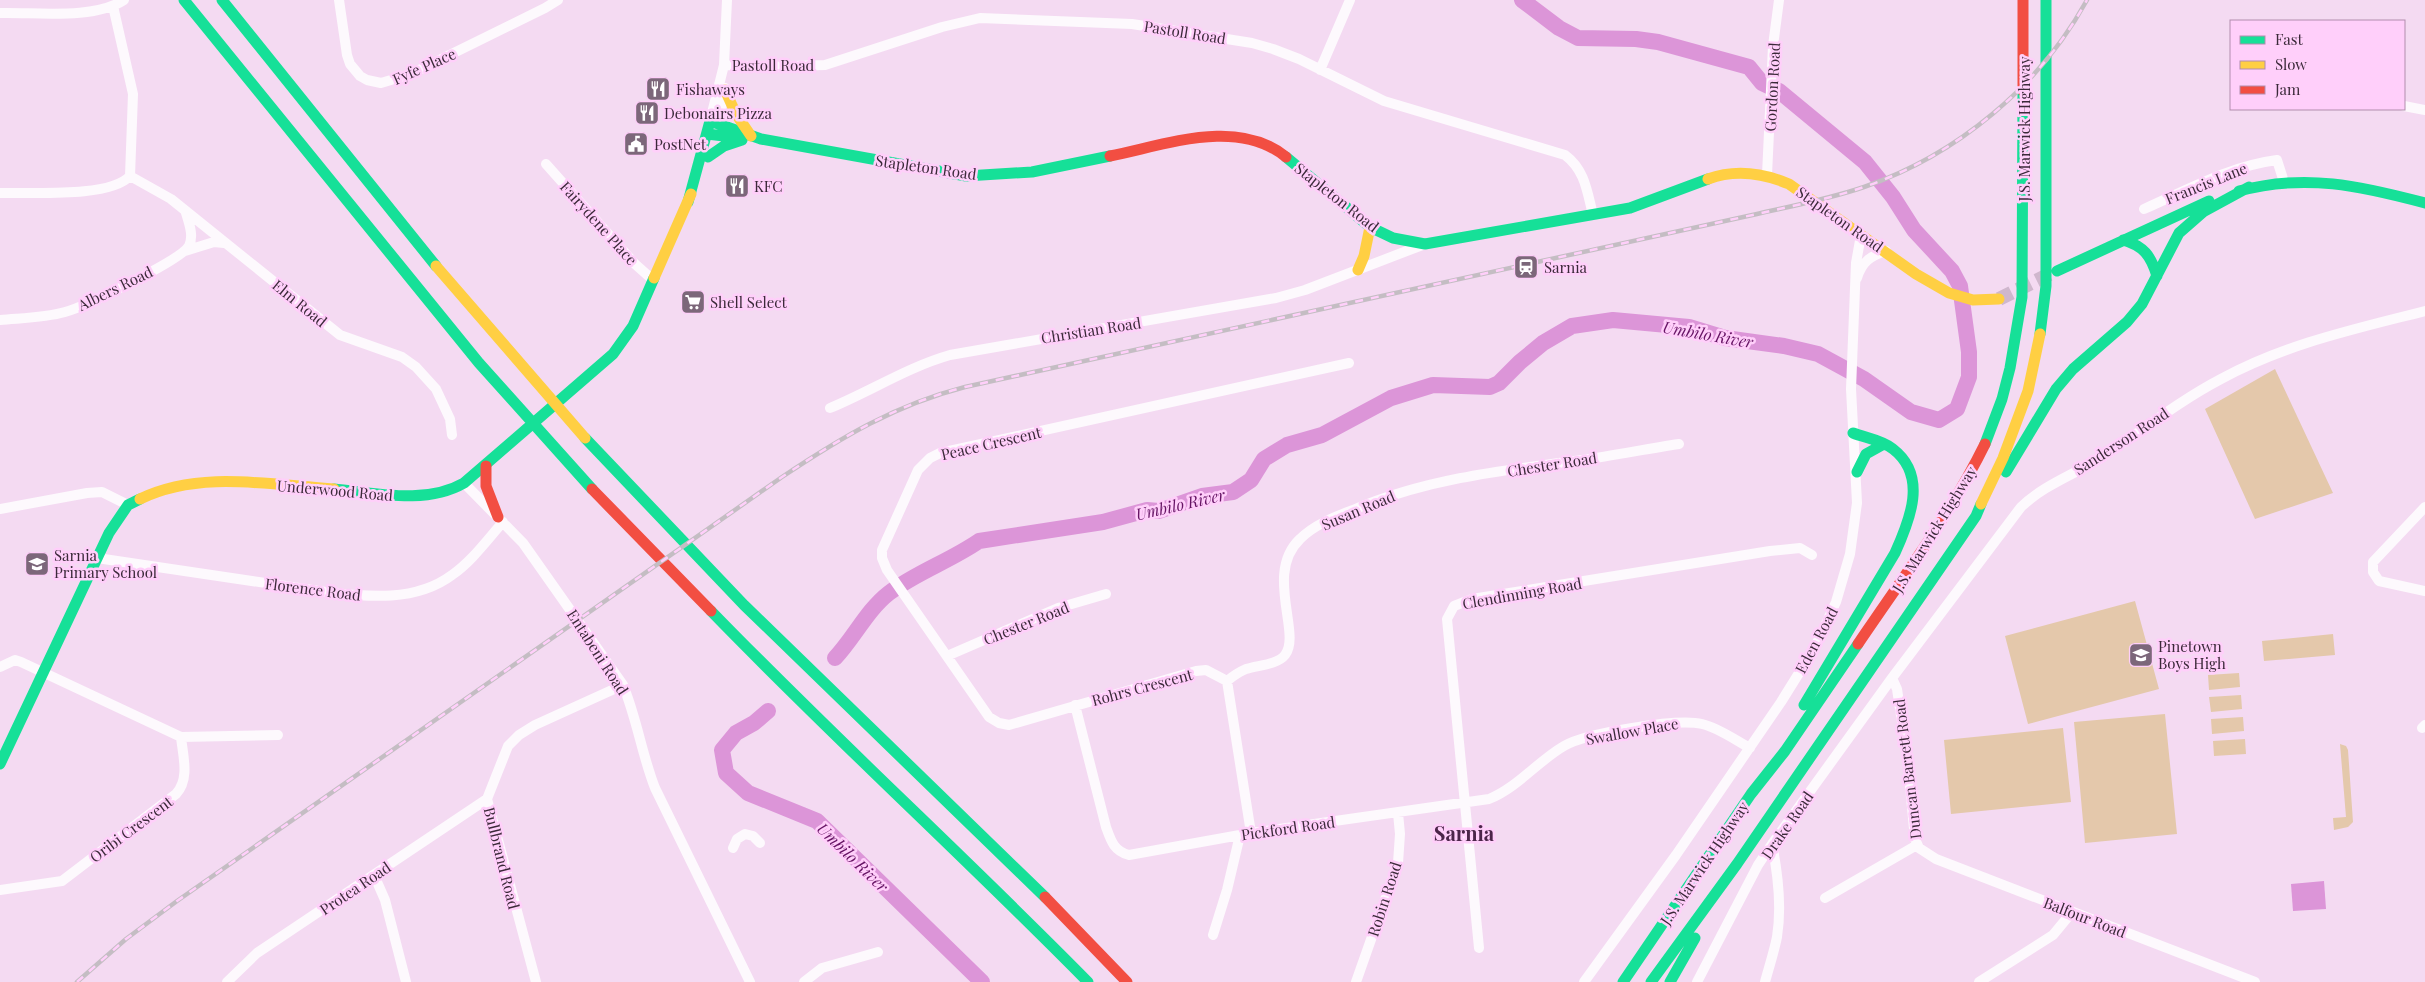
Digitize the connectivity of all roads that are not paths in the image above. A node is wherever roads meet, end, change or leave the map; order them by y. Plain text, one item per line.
1 (124, 0) edge
2 (184, 0) edge
3 (222, 0) edge
4 (339, 0) edge
5 (558, 0) edge
6 (727, 0) edge
7 (1350, 0) edge
8 (1779, 0) edge
9 (2023, 0) edge
10 (2046, 0) edge
11 (113, 6) junction
12 (0, 13) edge
13 (723, 69) junction
14 (1320, 70) junction
15 (725, 90) junction
16 (2405, 106) edge
17 (2425, 110) edge
18 (712, 128) junction
19 (753, 138) junction
20 (708, 157) junction
21 (546, 164) dead end
22 (1767, 175) junction
23 (130, 176) junction
24 (2284, 182) junction
25 (2249, 188) junction
26 (0, 193) edge
27 (688, 202) junction
28 (2425, 203) edge
29 (2144, 210) dead end
30 (186, 212) junction
31 (1593, 214) junction
32 (1370, 227) junction
33 (1861, 235) junction
34 (2123, 240) junction
35 (224, 243) junction
36 (1425, 244) junction
37 (185, 251) junction
38 (1886, 251) junction
39 (1358, 270) junction
40 (2057, 271) tunnel mouth
41 (2157, 276) junction
42 (653, 280) junction
43 (1856, 281) junction
44 (1998, 299) tunnel mouth
45 (2425, 311) edge
46 (0, 320) edge
47 (1349, 363) dead end
48 (830, 408) dead end
49 (1853, 433) junction
50 (452, 434) dead end
51 (1680, 444) dead end
52 (1884, 444) junction
53 (486, 466) junction
54 (1857, 472) junction
55 (464, 483) junction
56 (1425, 485) joint
57 (128, 505) junction
58 (2425, 507) edge
59 (0, 509) edge
60 (1976, 516) junction
61 (500, 519) junction
62 (1812, 555) dead end
63 (97, 558) junction
64 (2425, 591) edge
65 (1106, 594) dead end
66 (947, 656) junction
67 (0, 666) edge
68 (43, 673) junction
69 (1892, 678) junction
70 (1227, 681) junction
71 (623, 685) junction
72 (1075, 705) junction
73 (278, 735) dead end
74 (181, 737) junction
75 (1750, 748) junction
76 (0, 764) edge
77 (1751, 794) junction
78 (488, 799) junction
79 (1466, 803) junction
80 (1398, 813) junction
81 (1251, 833) junction
82 (1240, 835) junction
83 (760, 843) dead end
84 (1772, 844) junction
85 (1113, 846) joint
86 (1917, 846) junction
87 (733, 848) dead end
88 (1737, 864) junction
89 (374, 875) junction
90 (0, 890) edge
91 (1825, 898) dead end
92 (2072, 912) junction
93 (1213, 935) dead end
94 (1479, 948) dead end
95 (878, 952) dead end
96 (227, 982) edge
97 (406, 982) edge
98 (536, 982) edge
99 (750, 982) edge
100 (804, 982) edge
101 (1088, 982) edge
102 (1127, 982) edge
103 (1356, 982) edge
104 (1584, 982) edge
105 (1623, 982) edge
106 (1651, 982) edge
107 (1670, 982) edge
108 (1697, 982) edge
109 (1765, 982) edge
110 (1979, 982) edge
111 (2255, 982) edge

1 - 11 street
2 - 101 main road
3 - 102 main road
4 - 5 street, Fyfe Place
6 - 13 street, Underwood Road
7 - 14 street
8 - 22 street, Gordon Road
9 - 77 main road, J.S. Marwick Highway
10 - 60 main road, J.S. Marwick Highway
11 - 12 street
11 - 23 street
13 - 14 street, Pastoll Road
13 - 15 street, Underwood Road
13 - 18 street, Underwood Road
14 - 31 street, Pastoll Road
15 - 18 street, Underwood Road
15 - 19 main road
16 - 17 street
18 - 19 main road, Stapleton Road
18 - 20 main road, Underwood Road
18 - 27 main road, Underwood Road
19 - 20 main road
19 - 32 main road, Stapleton Road
20 - 27 main road, Underwood Road
21 - 42 street, Fairydene Place
22 - 31 main road, Stapleton Road
22 - 33 main road, Stapleton Road
23 - 26 street
23 - 30 street, Elm Road
24 - 25 main road
24 - 28 main road
24 - 29 street, Francis Lane
25 - 34 main road
25 - 41 main road
27 - 42 main road, Underwood Road
30 - 35 street, Elm Road
30 - 37 street
31 - 36 main road, Stapleton Road
32 - 36 main road, Stapleton Road
32 - 39 main road
33 - 38 main road, Stapleton Road
33 - 43 street, Eden Road
34 - 40 main road
34 - 41 main road
35 - 37 street, Albers Road
35 - 50 street, Elm Road
36 - 39 street, Christian Road
37 - 46 street, Albers Road
38 - 43 street
38 - 44 main road, Stapleton Road
39 - 48 street, Christian Road
41 - 60 main road
42 - 53 main road, Underwood Road
43 - 49 street, Eden Road
45 - 69 street, Sanderson Road
47 - 66 street, Peace Crescent
49 - 52 main road
49 - 54 street, Eden Road
51 - 56 street, Chester Road
52 - 54 main road
52 - 77 main road
53 - 55 main road, Underwood Road
53 - 61 main road
54 - 75 street, Eden Road
55 - 57 main road, Underwood Road
55 - 61 street, Entabeni Road
56 - 70 street, Susan Road
57 - 59 street
57 - 63 main road
58 - 64 street
60 - 88 main road, J.S. Marwick Highway
61 - 63 street, Florence Road
61 - 71 street, Entabeni Road
62 - 79 street, Clendinning Road
63 - 68 main road
65 - 66 street, Chester Road
66 - 72 street, Peace Crescent
67 - 68 street
68 - 74 street
68 - 76 main road
69 - 84 street, Drake Road
69 - 86 street, Duncan Barrett Road
70 - 72 street, Rohrs Crescent
70 - 81 street
71 - 78 street, Bullbrand Road
71 - 99 street, Entabeni Road
72 - 85 street, Rohrs Crescent
73 - 74 street
74 - 90 street, Oribi Crescent
75 - 79 street, Swallow Place
75 - 104 street, Eden Road
77 - 105 main road, J.S. Marwick Highway
78 - 89 street, Protea Road
78 - 98 street, Bullbrand Road
79 - 80 street, Pickford Road
79 - 94 street, Clendinning Road
80 - 81 street, Pickford Road
80 - 103 street, Robin Road
81 - 82 street, Pickford Road
82 - 85 street, Pickford Road
82 - 93 street
83 - 87 street
84 - 108 street, Drake Road
84 - 109 street
86 - 91 street, Duncan Barrett Road
86 - 92 street, Balfour Road
88 - 106 main road
88 - 107 main road
89 - 96 street, Protea Road
89 - 97 street
92 - 110 street
92 - 111 street, Balfour Road
95 - 100 street

